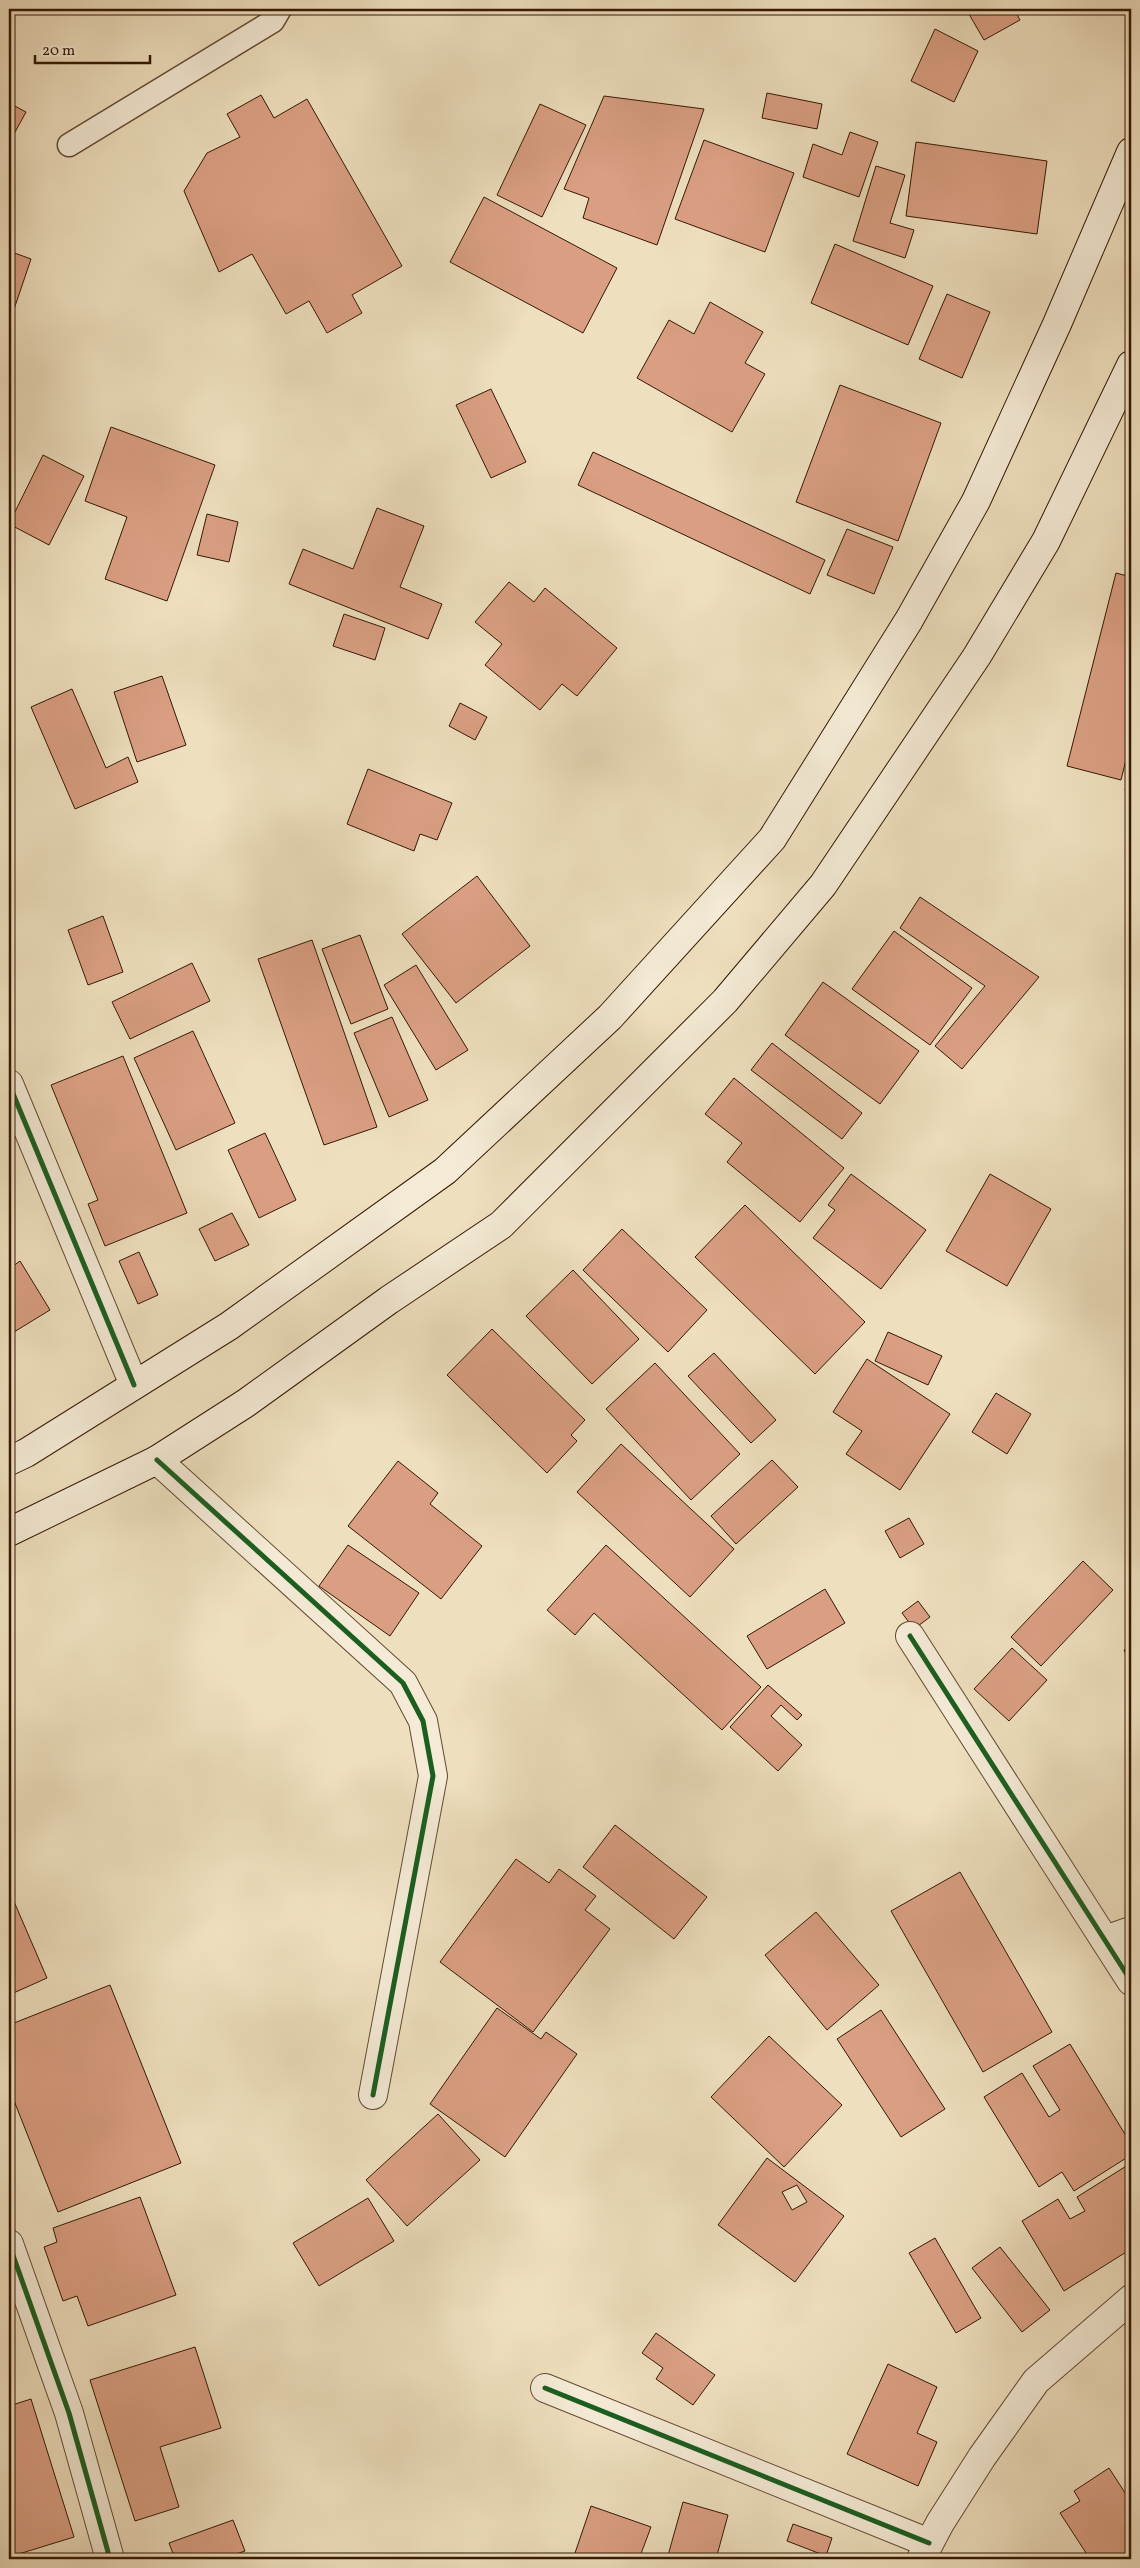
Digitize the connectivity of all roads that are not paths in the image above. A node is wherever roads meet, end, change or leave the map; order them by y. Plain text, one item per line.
1 (280, 9) edge
2 (69, 145) dead end
3 (1131, 152) edge
4 (1131, 365) edge
5 (9, 1084) edge
6 (134, 1385) junction
7 (157, 1460) junction
8 (9, 1461) edge
9 (9, 1532) edge
10 (910, 1636) dead end
11 (1131, 1931) edge
12 (1104, 1940) junction
13 (1131, 1982) edge
14 (373, 2095) dead end
15 (9, 2244) edge
16 (1131, 2299) edge
17 (545, 2388) dead end
18 (925, 2551) edge
19 (110, 2559) edge

1 - 2 lane
3 - 6 main road
4 - 7 main road
5 - 6 main road
6 - 8 main road
7 - 9 main road
7 - 14 main road
10 - 12 main road
11 - 12 main road
12 - 13 main road
15 - 19 main road
16 - 18 main road
17 - 18 main road

